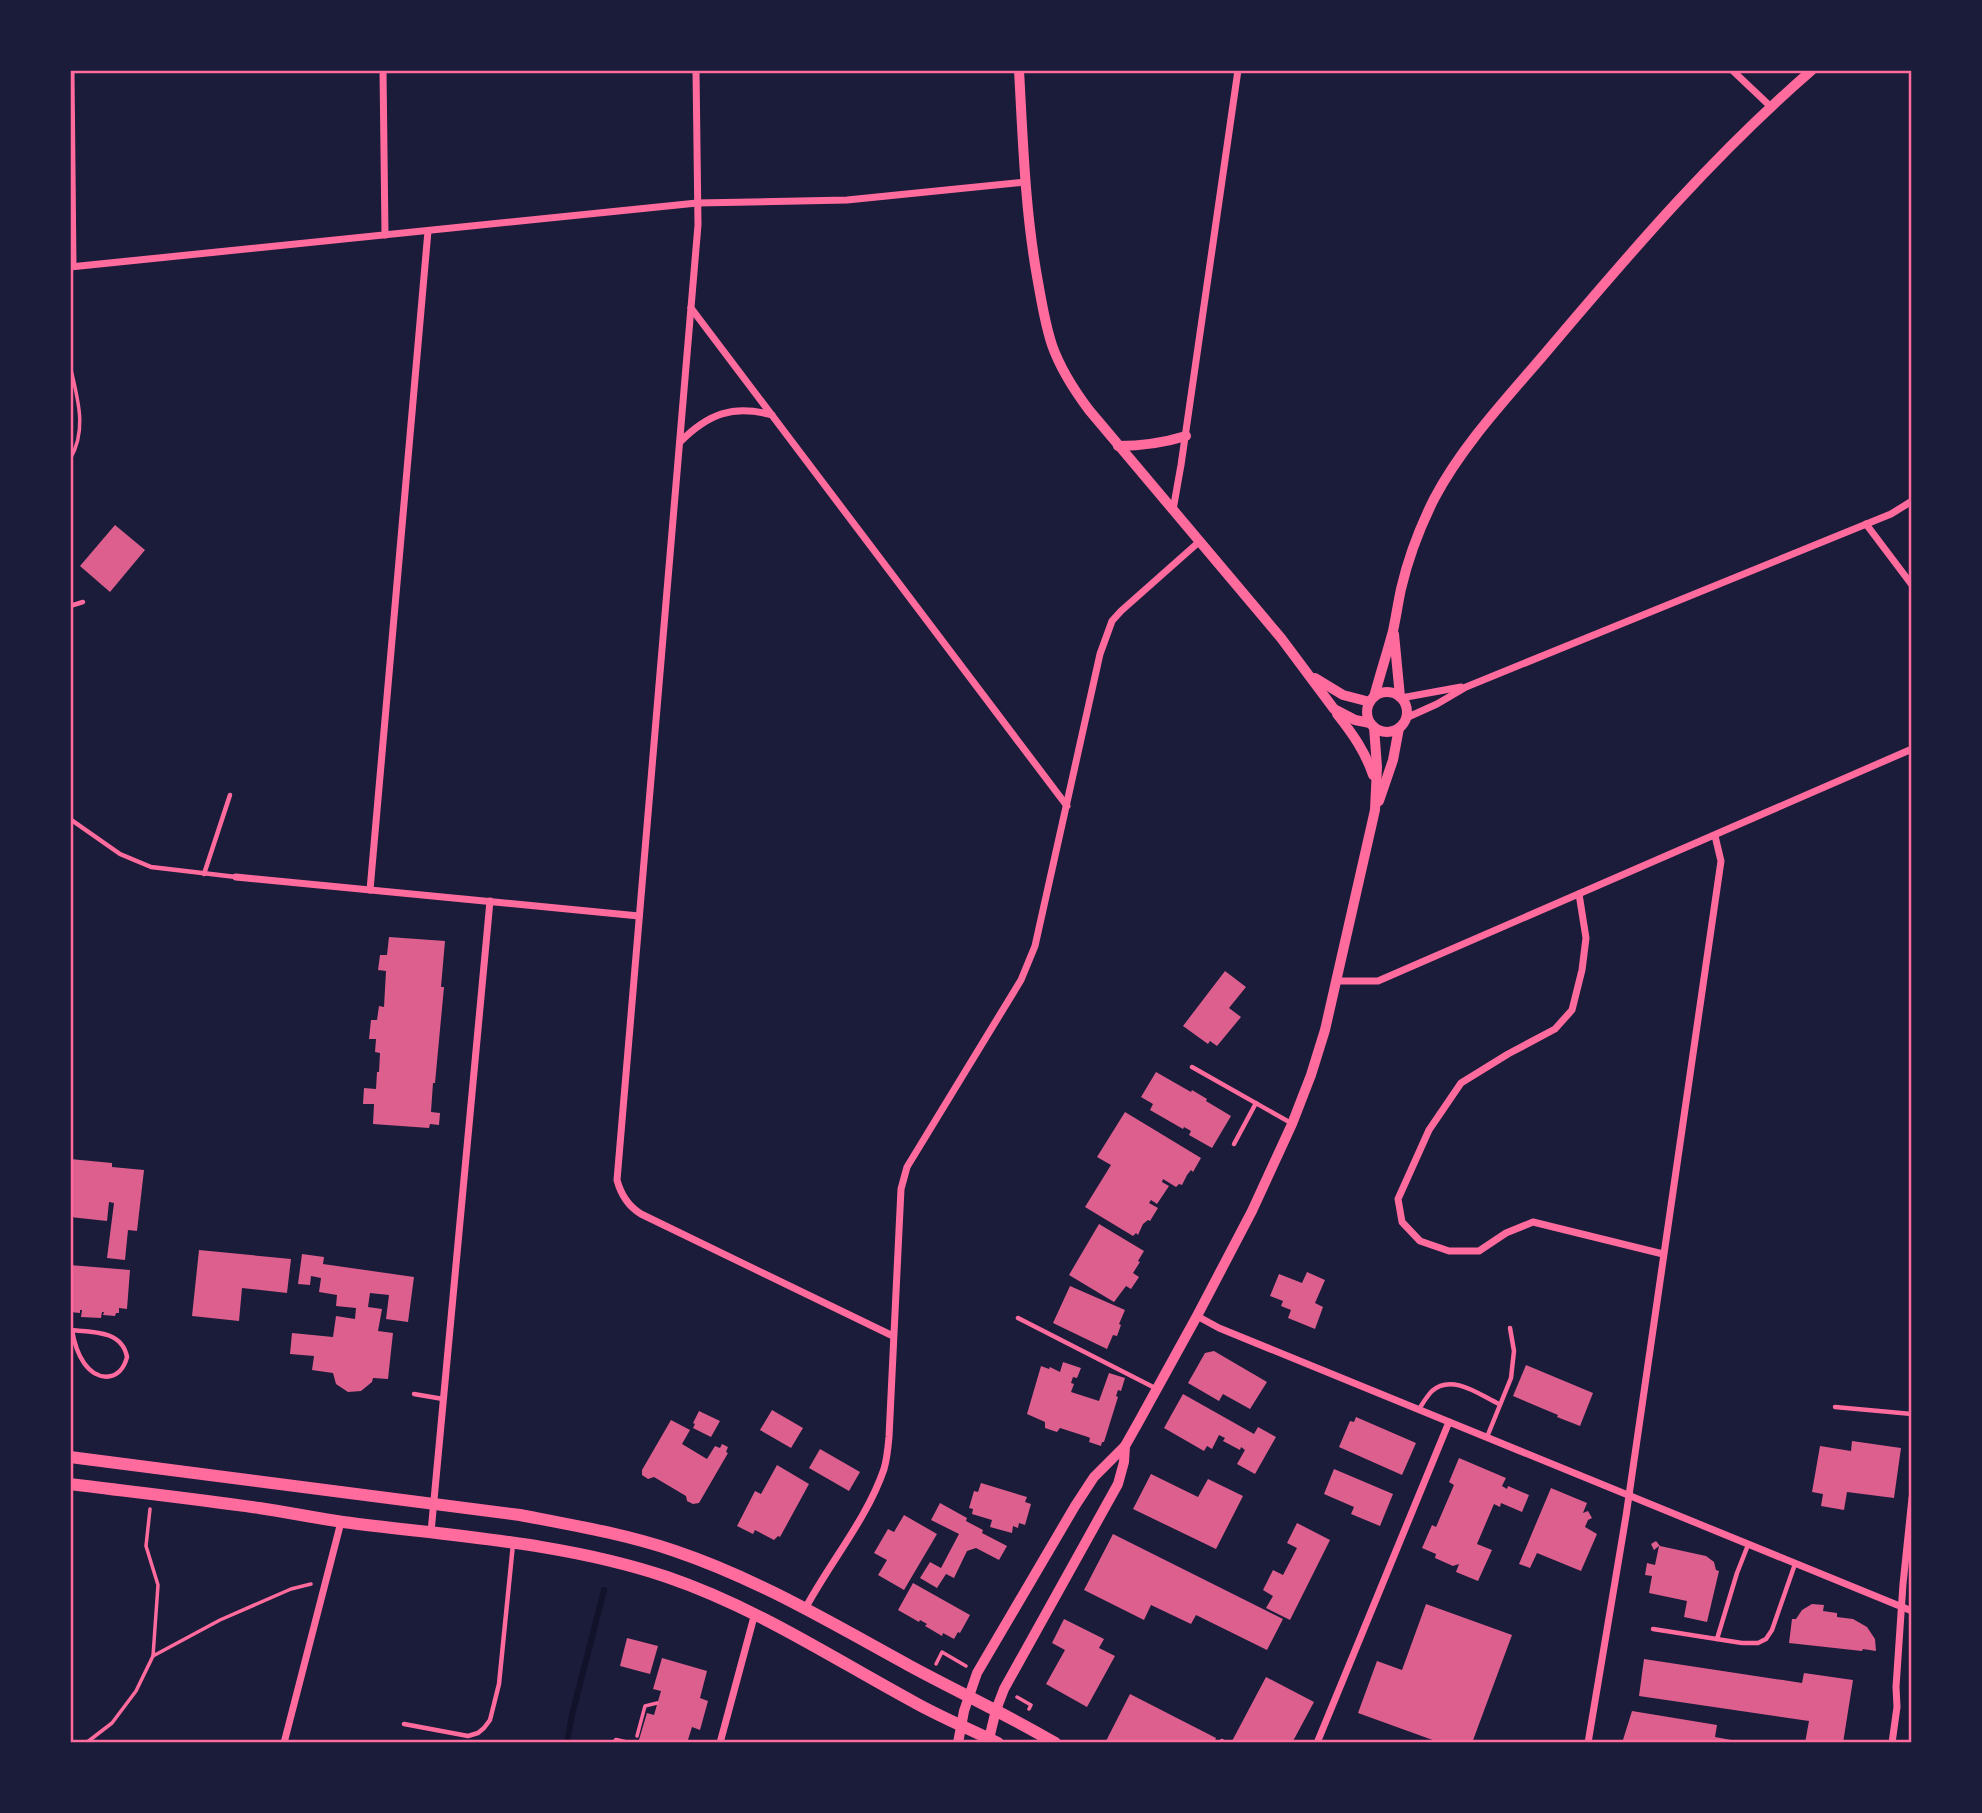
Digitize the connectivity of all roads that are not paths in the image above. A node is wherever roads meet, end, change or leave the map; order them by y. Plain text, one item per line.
1 (71, 70) edge
2 (383, 70) edge
3 (696, 70) edge
4 (1019, 70) edge
5 (1238, 70) edge
6 (1732, 70) edge
7 (1812, 70) edge
8 (1770, 106) junction
9 (1026, 182) junction
10 (697, 203) junction
11 (428, 230) junction
12 (385, 235) junction
13 (71, 267) edge
14 (691, 308) junction
15 (772, 415) junction
16 (1186, 436) junction
17 (679, 442) junction
18 (1118, 446) junction
19 (1912, 501) edge
20 (1173, 510) junction
21 (1866, 524) junction
22 (1200, 541) junction
23 (1912, 585) edge
24 (83, 602) dead end
25 (70, 606) edge
26 (1393, 628) junction
27 (1310, 675) junction
28 (1466, 687) junction
29 (1401, 697) junction
30 (1372, 699) junction
31 (1334, 709) junction
32 (1403, 723) junction
33 (1372, 725) junction
34 (1912, 749) edge
35 (1376, 784) junction
36 (230, 795) dead end
37 (1067, 806) junction
38 (1375, 810) junction
39 (70, 819) edge
40 (1715, 836) junction
41 (204, 874) junction
42 (236, 877) joint
43 (370, 890) junction
44 (1579, 894) junction
45 (490, 901) junction
46 (639, 916) junction
47 (1337, 981) junction
48 (1192, 1067) dead end
49 (1256, 1103) junction
50 (1292, 1124) junction
51 (1234, 1144) dead end
52 (1663, 1254) junction
53 (1197, 1316) junction
54 (1018, 1318) dead end
55 (1510, 1328) dead end
56 (71, 1330) edge
57 (893, 1336) junction
58 (1157, 1389) junction
59 (414, 1394) dead end
60 (444, 1399) junction
61 (1500, 1404) junction
62 (1835, 1406) dead end
63 (1418, 1410) junction
64 (1912, 1414) edge
65 (1449, 1422) junction
66 (1486, 1438) junction
67 (1125, 1446) junction
68 (70, 1457) edge
69 (70, 1484) edge
70 (1628, 1496) junction
71 (1912, 1498) edge
72 (434, 1504) junction
73 (341, 1522) junction
74 (431, 1532) junction
75 (513, 1543) junction
76 (1748, 1545) junction
77 (1795, 1564) junction
78 (1902, 1607) junction
79 (805, 1609) junction
80 (1912, 1611) edge
81 (755, 1613) junction
82 (1653, 1629) dead end
83 (1717, 1639) junction
84 (968, 1696) junction
85 (996, 1710) junction
86 (404, 1724) dead end
87 (961, 1725) junction
88 (991, 1741) edge
89 (284, 1743) edge
90 (614, 1743) edge
91 (629, 1743) edge
92 (720, 1743) edge
93 (958, 1743) edge
94 (1055, 1743) edge
95 (1317, 1743) edge
96 (1588, 1743) edge
97 (1892, 1743) edge

1 - 13 street
2 - 12 street
3 - 10 street
4 - 9 street
5 - 16 street
6 - 8 street
7 - 8 street
8 - 26 street
9 - 10 street
9 - 18 street
10 - 11 street
10 - 14 street
11 - 12 street
11 - 43 street
12 - 13 street
14 - 15 street
14 - 17 street
15 - 17 street
15 - 37 street
16 - 18 street
16 - 20 street
17 - 46 street
18 - 20 street
19 - 21 street
20 - 22 street
21 - 23 street
21 - 28 street
22 - 27 street
22 - 37 street
24 - 25 lane
26 - 29 street
26 - 30 street
27 - 30 street
27 - 31 street
28 - 29 street
28 - 32 street
29 - 30 street
29 - 32 street
30 - 33 street
31 - 33 street
31 - 35 street
32 - 33 street
32 - 38 street
33 - 35 street
34 - 40 street
35 - 38 street
36 - 41 lane
37 - 57 street
38 - 47 street
39 - 41 lane
40 - 44 street
40 - 52 street
41 - 42 lane
42 - 43 street
43 - 45 street
44 - 47 street
44 - 52 street
45 - 46 street
45 - 60 street
46 - 57 street
47 - 50 street
48 - 49 lane
49 - 50 lane
49 - 51 lane
50 - 53 street
52 - 70 street
53 - 58 street
53 - 63 street
54 - 58 lane
55 - 61 lane
56 - 56 lane
57 - 79 street
58 - 67 street
59 - 60 lane
60 - 72 street
61 - 63 lane
61 - 66 lane
62 - 64 lane
63 - 65 street
65 - 66 street
65 - 95 street
66 - 70 street
67 - 84 street
67 - 85 street
68 - 72 main road
69 - 73 main road
70 - 76 street
70 - 96 street
71 - 78 street
72 - 74 street
72 - 79 main road
73 - 74 main road
73 - 89 street
74 - 75 main road
75 - 81 main road
75 - 86 lane
76 - 77 street
76 - 83 lane
77 - 78 street
77 - 83 lane
78 - 80 street
78 - 97 street
79 - 84 main road
81 - 87 main road
81 - 92 street
82 - 83 lane
84 - 85 main road
84 - 87 street
85 - 88 street
85 - 94 main road
87 - 88 main road
87 - 93 street
90 - 91 lane

